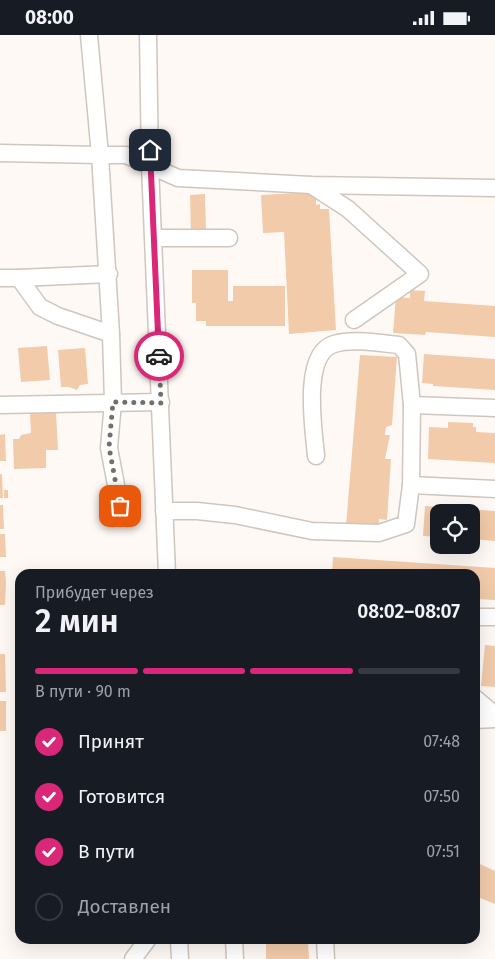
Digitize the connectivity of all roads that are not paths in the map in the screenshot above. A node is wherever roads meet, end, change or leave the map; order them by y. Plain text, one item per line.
1 (89, 35) edge
2 (148, 35) edge
3 (150, 135) junction
4 (0, 153) edge
5 (100, 155) junction
6 (126, 155) junction
7 (150, 166) junction
8 (311, 185) junction
9 (495, 188) edge
10 (154, 238) junction
11 (229, 238) dead end
12 (109, 275) junction
13 (0, 278) edge
14 (19, 278) junction
15 (354, 320) dead end
16 (111, 334) junction
17 (113, 402) junction
18 (161, 403) junction
19 (0, 405) edge
20 (412, 405) junction
21 (495, 409) edge
22 (316, 457) dead end
23 (411, 485) junction
24 (495, 489) edge
25 (120, 506) dead end
26 (164, 511) junction
27 (167, 569) edge
28 (480, 617) edge
29 (495, 617) edge
30 (480, 702) edge
31 (495, 715) edge
32 (495, 719) edge
33 (480, 720) edge
34 (144, 944) edge
35 (179, 944) edge
36 (234, 944) edge
37 (325, 944) edge
38 (133, 959) edge
39 (180, 959) edge
40 (235, 959) edge
41 (326, 959) edge

1 - 5 street
2 - 3 street
3 - 6 street
3 - 7 street
4 - 5 street
5 - 6 street
5 - 12 street
6 - 7 street
7 - 8 street
7 - 10 street
8 - 9 street
8 - 15 street
10 - 11 street
10 - 18 street
12 - 14 street
12 - 16 street
13 - 14 street
14 - 16 street
16 - 17 street
17 - 18 street
17 - 19 street
17 - 25 street
18 - 26 street
20 - 21 street
20 - 22 street
20 - 23 street
23 - 24 street
23 - 26 street
26 - 27 street
28 - 29 street
30 - 31 street
32 - 33 street
34 - 38 street
35 - 39 street
36 - 40 street
37 - 41 street

